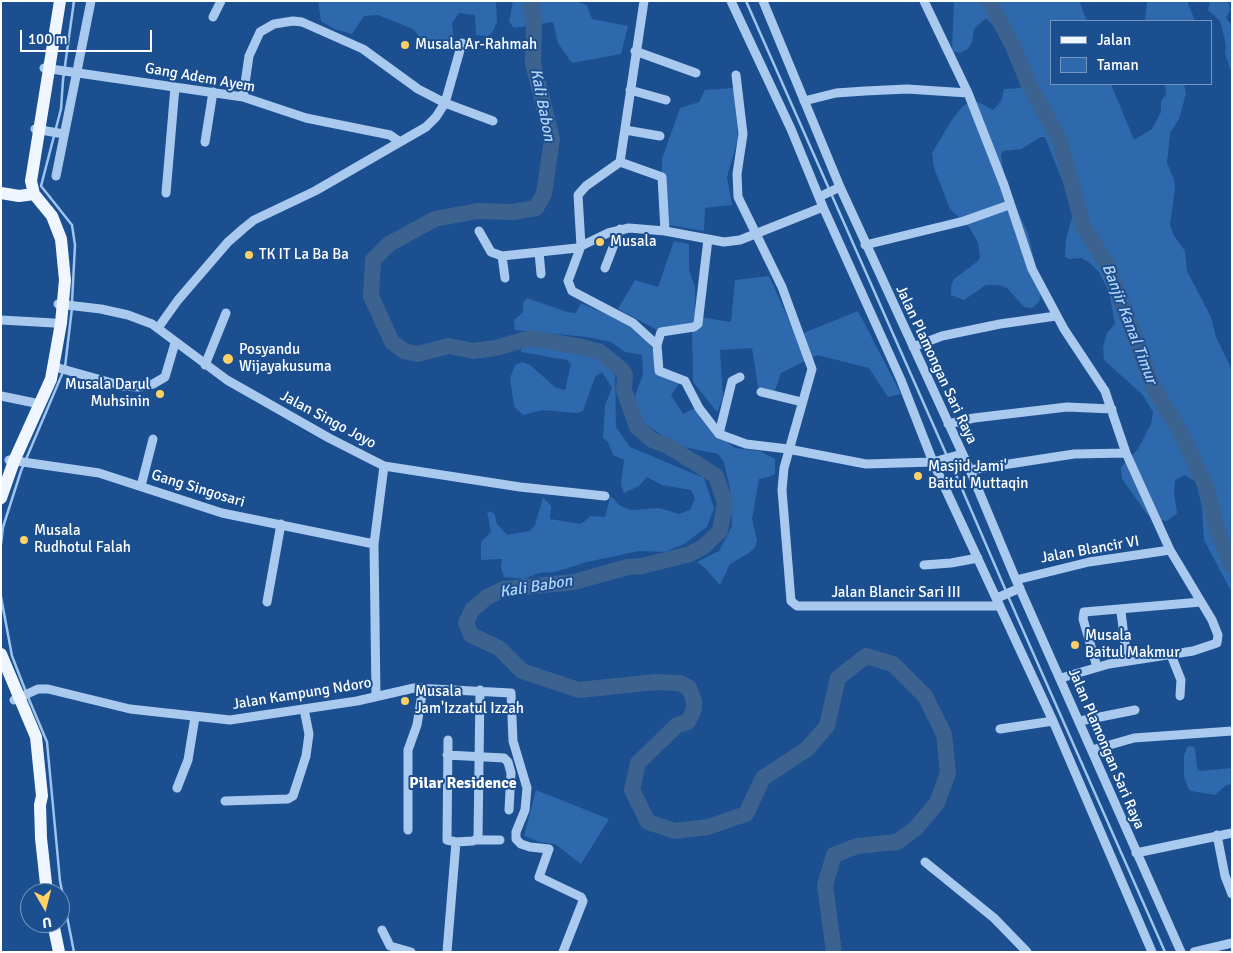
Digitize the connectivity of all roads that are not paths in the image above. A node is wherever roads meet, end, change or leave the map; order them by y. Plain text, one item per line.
1 (55, 1) edge
2 (60, 1) edge
3 (91, 1) edge
4 (221, 1) edge
5 (644, 1) edge
6 (731, 1) edge
7 (764, 1) edge
8 (924, 1) edge
9 (214, 17) dead end
10 (462, 43) dead end
11 (636, 51) junction
12 (50, 69) junction
13 (76, 73) junction
14 (696, 73) dead end
15 (736, 75) dead end
16 (175, 87) junction
17 (630, 90) junction
18 (213, 92) junction
19 (968, 93) junction
20 (242, 97) junction
21 (666, 100) dead end
22 (804, 101) junction
23 (445, 103) junction
24 (493, 121) dead end
25 (41, 130) junction
26 (625, 130) junction
27 (63, 134) junction
28 (660, 136) dead end
29 (205, 142) dead end
30 (400, 142) junction
31 (620, 162) junction
32 (56, 176) dead end
33 (830, 191) junction
34 (1, 193) edge
35 (166, 193) dead end
36 (31, 195) junction
37 (1010, 205) junction
38 (823, 207) junction
39 (620, 229) junction
40 (479, 231) dead end
41 (665, 231) junction
42 (757, 233) junction
43 (708, 239) junction
44 (865, 245) junction
45 (581, 246) junction
46 (540, 252) junction
47 (502, 256) junction
48 (605, 268) dead end
49 (541, 274) dead end
50 (505, 278) dead end
51 (63, 304) junction
52 (226, 313) dead end
53 (1056, 316) junction
54 (1, 320) edge
55 (54, 323) junction
56 (158, 328) junction
57 (175, 343) junction
58 (657, 344) junction
59 (913, 347) junction
60 (205, 365) junction
61 (56, 367) junction
62 (740, 377) dead end
63 (761, 392) dead end
64 (1, 396) edge
65 (802, 402) junction
66 (38, 403) junction
67 (1112, 409) junction
68 (948, 424) junction
69 (719, 434) junction
70 (153, 439) dead end
71 (788, 448) junction
72 (1126, 453) junction
73 (959, 455) junction
74 (14, 460) junction
75 (938, 461) junction
76 (384, 466) junction
77 (970, 470) junction
78 (1, 477) edge
79 (141, 486) junction
80 (605, 496) dead end
81 (1, 498) edge
82 (281, 524) junction
83 (374, 544) junction
84 (1170, 550) junction
85 (978, 558) junction
86 (924, 565) dead end
87 (1017, 586) junction
88 (1000, 600) junction
89 (267, 602) dead end
90 (1200, 602) junction
91 (1123, 610) junction
92 (1, 654) edge
93 (1170, 655) junction
94 (1127, 660) junction
95 (1097, 667) junction
96 (1, 672) edge
97 (1061, 678) junction
98 (418, 688) junction
99 (480, 690) junction
100 (376, 696) junction
101 (1180, 696) dead end
102 (18, 698) junction
103 (304, 708) junction
104 (1135, 710) dead end
105 (195, 717) junction
106 (1080, 721) junction
107 (1053, 722) junction
108 (1000, 730) dead end
109 (1232, 731) edge
110 (448, 740) dead end
111 (1092, 750) junction
112 (447, 754) junction
113 (480, 756) junction
114 (178, 788) dead end
115 (225, 801) dead end
116 (509, 810) dead end
117 (408, 830) dead end
118 (1232, 833) edge
119 (1216, 835) junction
120 (477, 840) junction
121 (500, 840) dead end
122 (456, 842) junction
123 (1136, 853) junction
124 (925, 862) dead end
125 (46, 883) edge
126 (1232, 894) edge
127 (382, 930) dead end
128 (55, 933) edge
129 (1232, 942) edge
130 (1021, 950) edge
131 (60, 952) edge
132 (411, 952) edge
133 (447, 952) edge
134 (563, 952) edge
135 (1152, 952) edge
136 (1181, 952) edge
137 (1194, 952) edge

1 - 12 main road
2 - 12 main road
3 - 13 street
4 - 9 street
5 - 11 street
6 - 33 street
7 - 22 street, Jalan Plamongan Sari Raya
8 - 19 street
10 - 23 street
11 - 14 street
11 - 17 street
12 - 13 street, Gang Adem Ayem
12 - 25 main road
13 - 16 street, Gang Adem Ayem
13 - 27 street
15 - 42 street
16 - 18 street, Gang Adem Ayem
16 - 35 street
17 - 21 street
17 - 26 street
18 - 20 street, Gang Adem Ayem
18 - 29 street
19 - 22 street
19 - 37 street
20 - 23 street
20 - 30 street, Gang Adem Ayem
22 - 33 street, Jalan Plamongan Sari Raya
23 - 24 street
23 - 30 street
25 - 27 street
25 - 36 main road
26 - 28 street
26 - 31 street
27 - 32 street
30 - 56 street
31 - 41 street
31 - 45 street
33 - 38 street
33 - 44 street, Jalan Plamongan Sari Raya
34 - 36 main road
36 - 51 main road
37 - 44 street
37 - 53 street
38 - 42 street
38 - 75 street
39 - 41 street
39 - 45 street
39 - 48 street
40 - 47 street
41 - 43 street
42 - 43 street
42 - 65 street
43 - 58 street
44 - 59 street, Jalan Plamongan Sari Raya
45 - 46 street
45 - 58 street
46 - 47 street
46 - 49 street
47 - 50 street
51 - 55 main road
51 - 56 street, Jalan Singo Joyo
51 - 61 main road
52 - 60 street
53 - 59 street
53 - 67 street
54 - 55 street
55 - 66 main road
56 - 57 street, Jalan Singo Joyo
57 - 60 street, Jalan Singo Joyo
57 - 61 street
58 - 69 street
59 - 68 street, Jalan Plamongan Sari Raya
60 - 76 street, Jalan Singo Joyo
61 - 66 main road
62 - 69 street
63 - 65 street
64 - 66 street
65 - 71 street
66 - 74 main road
67 - 68 street
67 - 72 street
68 - 73 street, Jalan Plamongan Sari Raya
69 - 71 street
70 - 79 street
71 - 75 street
71 - 88 street, Jalan Blancir Sari III
72 - 77 street
72 - 84 street
73 - 75 street
73 - 77 street, Jalan Plamongan Sari Raya
74 - 78 main road
74 - 79 street, Gang Singosari
74 - 81 main road
75 - 85 street
76 - 80 street, Jalan Singo Joyo
76 - 83 street
77 - 87 street, Jalan Plamongan Sari Raya
79 - 82 street, Gang Singosari
82 - 83 street, Gang Singosari
82 - 89 street
83 - 100 street
84 - 87 street, Jalan Blancir VI
84 - 90 street
85 - 86 street
85 - 88 street
87 - 88 street, Jalan Blancir VI
87 - 97 street, Jalan Plamongan Sari Raya
88 - 107 street
90 - 91 street
90 - 93 street
91 - 94 street
91 - 95 street
92 - 102 main road
93 - 94 street
93 - 101 street
94 - 95 street
95 - 97 street
96 - 102 main road
97 - 106 street, Jalan Plamongan Sari Raya
98 - 99 street, Jalan Kampung Ndoro
98 - 100 street, Jalan Kampung Ndoro
98 - 117 street
99 - 113 street
99 - 134 street, Jalan Kampung Ndoro
100 - 103 street, Jalan Kampung Ndoro
102 - 105 street, Jalan Kampung Ndoro
102 - 125 main road
103 - 105 street, Jalan Kampung Ndoro
103 - 115 street
104 - 106 street
105 - 114 street
106 - 111 street, Jalan Plamongan Sari Raya
107 - 108 street
107 - 135 street
109 - 111 street
110 - 112 street
111 - 123 street, Jalan Plamongan Sari Raya
112 - 113 street
112 - 122 street
113 - 116 street
113 - 120 street
118 - 119 street
119 - 123 street
119 - 126 street
120 - 121 street
120 - 122 street
122 - 133 street
123 - 136 street, Jalan Plamongan Sari Raya
124 - 130 street
127 - 132 street
128 - 131 main road
129 - 137 street

